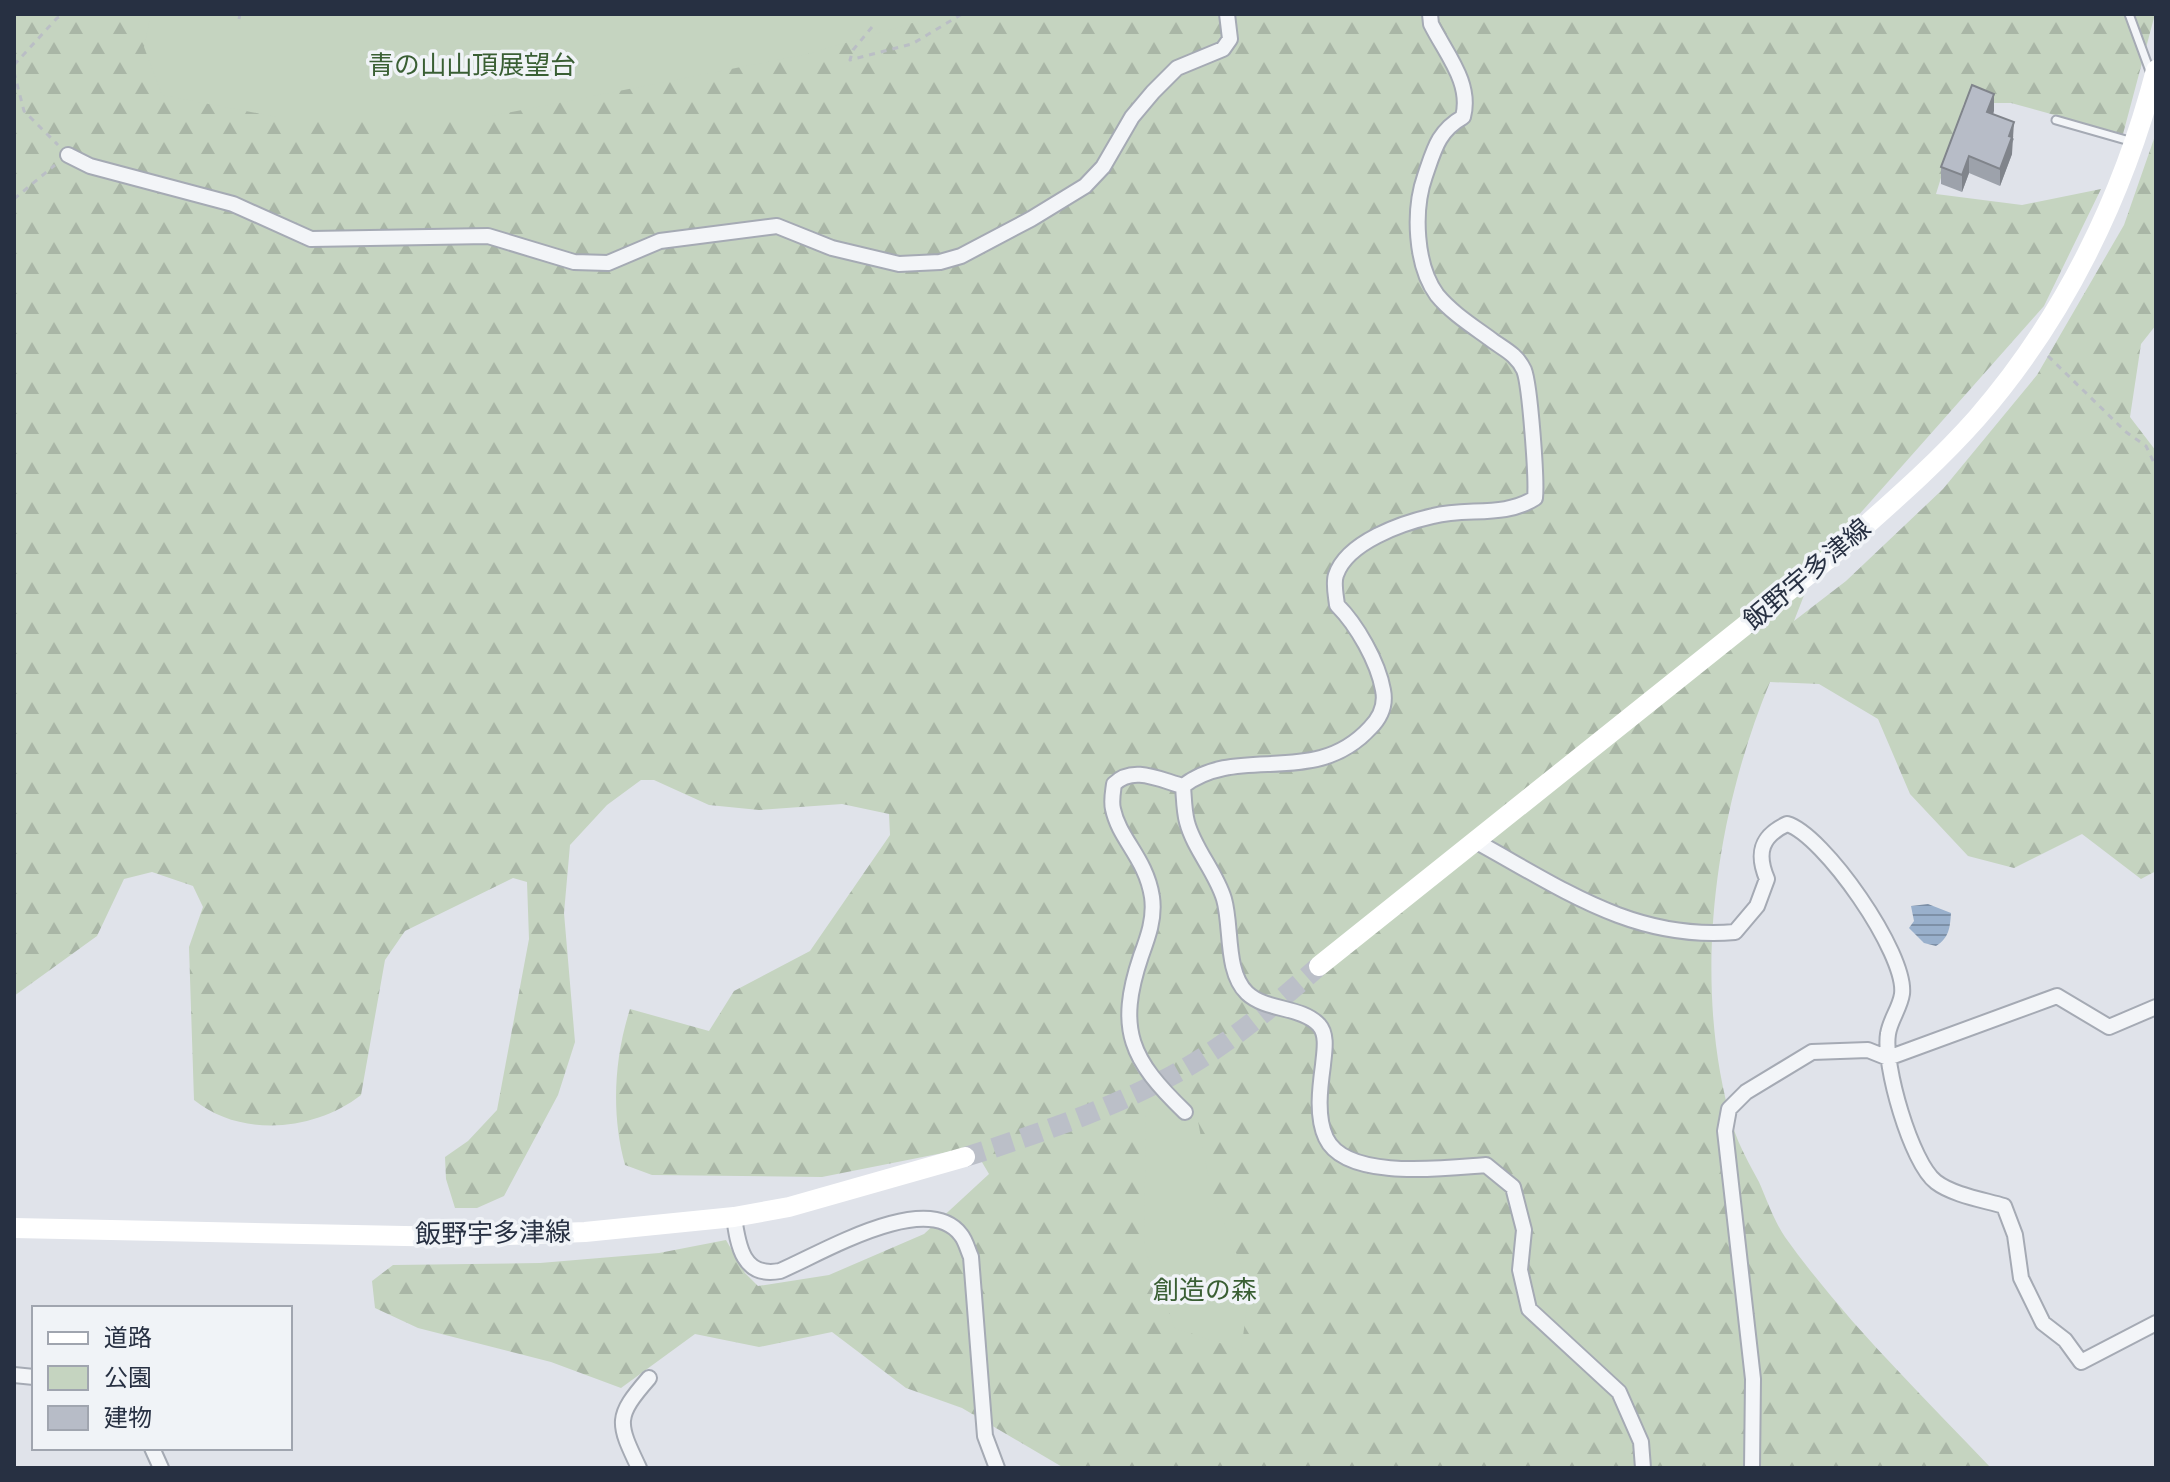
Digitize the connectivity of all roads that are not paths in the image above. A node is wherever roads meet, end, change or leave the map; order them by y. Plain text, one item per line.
1 (1227, 14) edge
2 (1430, 14) edge
3 (2129, 14) edge
4 (2155, 75) edge
5 (2056, 120) dead end
6 (2135, 142) junction
7 (68, 155) road end
8 (1183, 786) junction
9 (1477, 842) junction
10 (1319, 966) tunnel mouth
11 (2156, 1007) edge
12 (1888, 1058) junction
13 (1185, 1112) dead end
14 (965, 1157) tunnel mouth
15 (734, 1217) junction
16 (14, 1228) edge
17 (2156, 1323) edge
18 (649, 1378) dead end
19 (639, 1468) edge
20 (997, 1468) edge
21 (1643, 1468) edge
22 (1752, 1468) edge

1 - 7 street
2 - 8 street
3 - 4 lane
4 - 6 main road, 飯野宇多津線
5 - 6 lane
6 - 9 main road, 飯野宇多津線
8 - 13 street
8 - 21 street
9 - 10 main road, 飯野宇多津線
9 - 12 street
11 - 12 street
12 - 17 street
12 - 22 street
14 - 15 main road, 飯野宇多津線
15 - 16 main road, 飯野宇多津線
15 - 20 street
18 - 19 street

